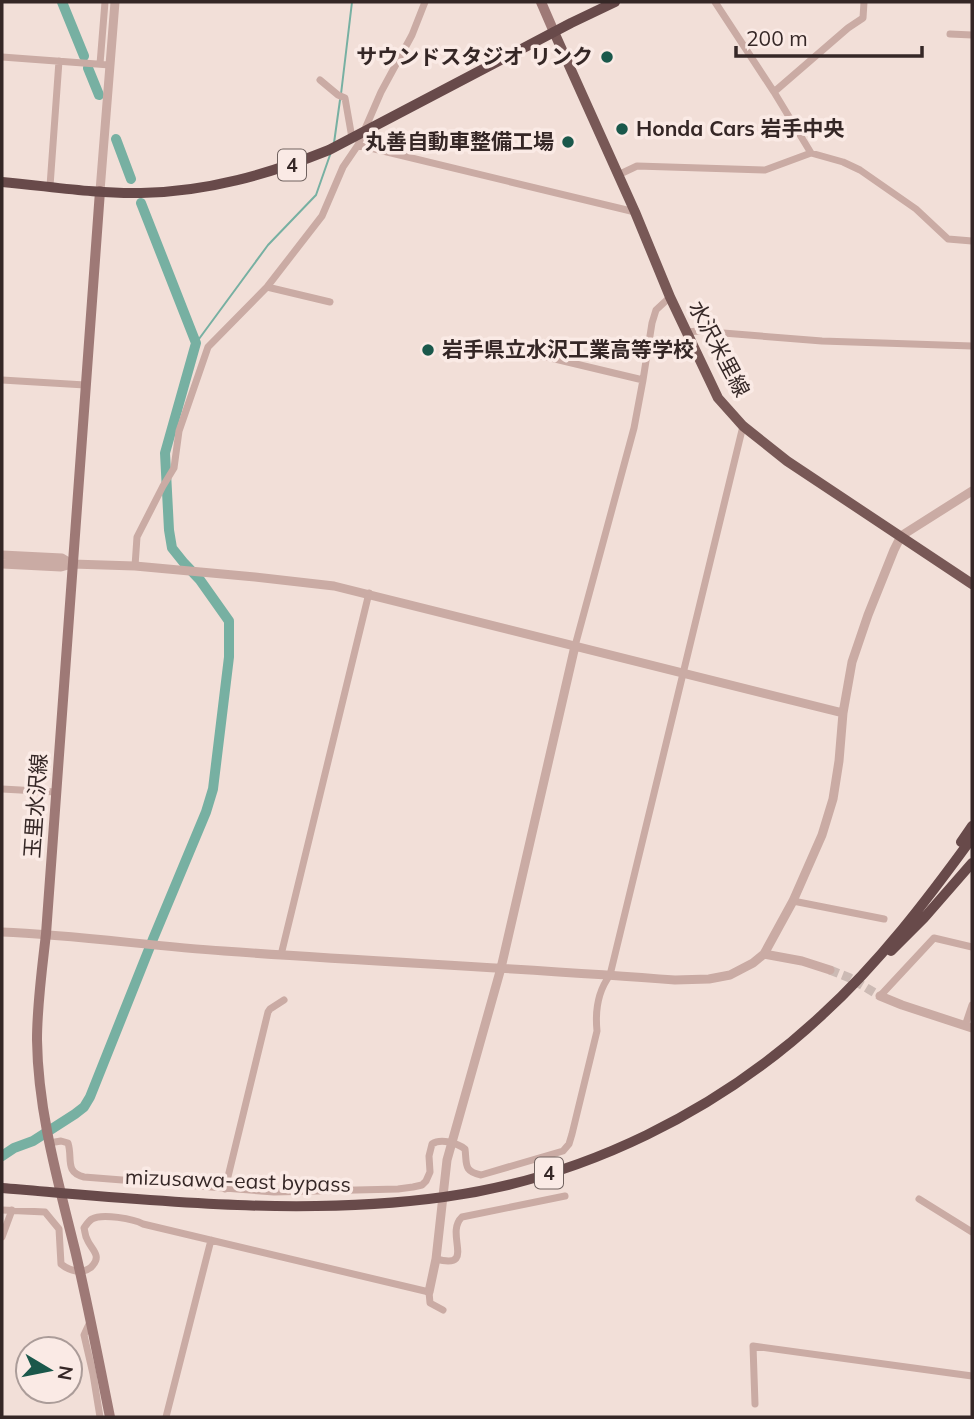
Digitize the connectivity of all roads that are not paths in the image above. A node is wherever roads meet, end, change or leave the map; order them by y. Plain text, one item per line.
1 (105, 2) edge
2 (115, 2) edge
3 (425, 2) edge
4 (541, 2) edge
5 (615, 2) edge
6 (715, 2) edge
7 (864, 2) edge
8 (555, 32) junction
9 (950, 34) dead end
10 (972, 35) edge
11 (2, 57) edge
12 (60, 61) junction
13 (101, 64) junction
14 (320, 80) dead end
15 (774, 92) junction
16 (363, 133) junction
17 (355, 142) junction
18 (811, 153) junction
19 (618, 175) junction
20 (2, 182) edge
21 (50, 186) junction
22 (100, 191) junction
23 (635, 212) junction
24 (972, 242) edge
25 (268, 288) junction
26 (670, 297) junction
27 (330, 302) dead end
28 (687, 332) junction
29 (972, 346) edge
30 (534, 354) dead end
31 (2, 380) edge
32 (643, 380) junction
33 (85, 385) junction
34 (743, 426) junction
35 (972, 491) edge
36 (901, 536) junction
37 (2, 555) edge
38 (2, 564) edge
39 (72, 564) junction
40 (135, 566) junction
41 (972, 584) edge
42 (369, 593) junction
43 (575, 646) junction
44 (683, 672) junction
45 (843, 713) junction
46 (2, 789) edge
47 (57, 792) junction
48 (972, 826) edge
49 (972, 838) edge
50 (972, 863) edge
51 (793, 901) junction
52 (922, 904) junction
53 (884, 919) dead end
54 (2, 932) edge
55 (46, 934) junction
56 (972, 947) edge
57 (764, 954) junction
58 (281, 955) junction
59 (501, 968) junction
60 (830, 970) tunnel mouth
61 (610, 975) junction
62 (880, 996) joint
63 (284, 1000) dead end
64 (972, 1005) edge
65 (823, 1014) junction
66 (969, 1027) edge
67 (49, 1143) junction
68 (451, 1143) junction
69 (2, 1188) edge
70 (225, 1189) junction
71 (61, 1193) junction
72 (565, 1196) dead end
73 (443, 1197) junction
74 (919, 1199) dead end
75 (2, 1210) edge
76 (12, 1210) junction
77 (972, 1232) edge
78 (2, 1237) edge
79 (211, 1240) junction
80 (436, 1259) junction
81 (80, 1271) junction
82 (429, 1292) junction
83 (443, 1310) dead end
84 (90, 1322) junction
85 (972, 1376) edge
86 (755, 1404) dead end
87 (100, 1417) edge
88 (110, 1417) edge
89 (166, 1417) edge

1 - 13 street
2 - 13 street
3 - 16 street
4 - 8 main road
5 - 8 highway, 4
6 - 15 street
7 - 15 street
8 - 16 highway, 4
8 - 19 main road, 水沢米里線
9 - 10 street
11 - 12 street
12 - 13 street
12 - 21 street
13 - 22 street
14 - 17 street
15 - 18 street
16 - 17 highway, 4
17 - 22 highway, 4
17 - 23 street
17 - 25 street
18 - 19 street
18 - 24 street
19 - 23 main road, 水沢米里線
20 - 21 highway, 4
21 - 22 highway, 4
22 - 33 main road, 玉里水沢線
23 - 26 main road, 水沢米里線
25 - 27 street
25 - 40 street
26 - 28 main road, 水沢米里線
26 - 32 street
28 - 29 street
28 - 34 main road, 水沢米里線
30 - 32 street
31 - 33 street
32 - 43 street
33 - 39 main road, 玉里水沢線
34 - 36 main road, 水沢米里線
34 - 44 street
35 - 36 street
36 - 41 main road, 水沢米里線
36 - 45 street
37 - 39 street
38 - 39 street
39 - 40 street
39 - 47 main road, 玉里水沢線
40 - 42 street
42 - 43 street
42 - 58 street
43 - 44 street
43 - 59 street
44 - 45 street
44 - 61 street
45 - 51 street
46 - 47 street
47 - 55 main road, 玉里水沢線
48 - 52 highway
49 - 52 highway, mizusawa-east bypass / 4
50 - 65 highway
51 - 53 street
51 - 57 street
52 - 65 highway, mizusawa-east bypass / 4
54 - 55 street
55 - 58 street
55 - 67 main road, 玉里水沢線
56 - 62 street
57 - 60 street
57 - 61 street
58 - 59 street
59 - 61 street
59 - 68 street
61 - 68 street
62 - 66 street
63 - 70 street
64 - 66 street
65 - 73 highway, mizusawa-east bypass / 4
67 - 70 street
67 - 71 main road, 玉里水沢線
68 - 70 street
68 - 73 street
69 - 71 highway, mizusawa-east bypass / 4
71 - 73 highway, mizusawa-east bypass / 4
71 - 81 main road, 玉里水沢線
72 - 80 street
73 - 80 street
74 - 77 street
75 - 76 street
76 - 78 street
76 - 81 street
79 - 81 street
79 - 82 street
79 - 89 street
80 - 82 street
81 - 84 main road, 玉里水沢線
82 - 83 street
84 - 87 street
84 - 88 main road, 玉里水沢線
85 - 86 street

